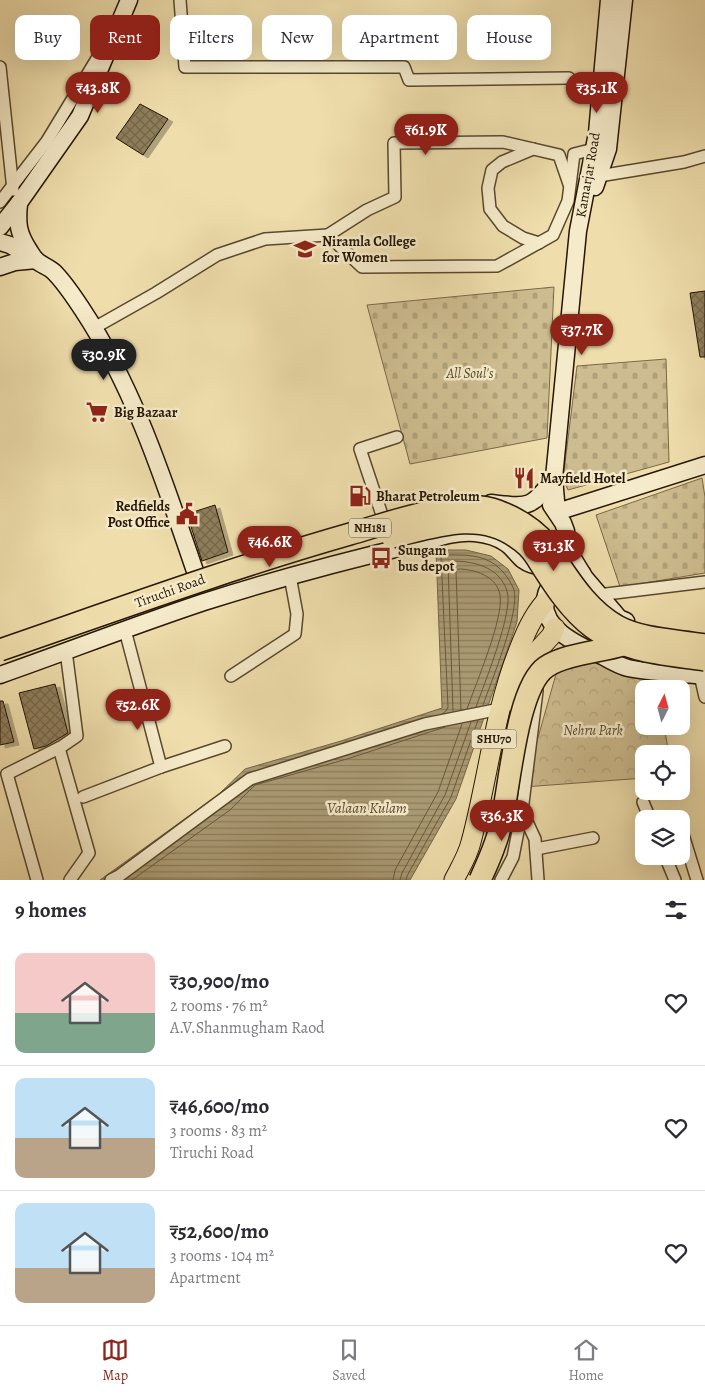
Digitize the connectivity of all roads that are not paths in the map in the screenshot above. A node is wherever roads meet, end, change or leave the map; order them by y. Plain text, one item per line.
1 (121, 0) edge
2 (129, 0) edge
3 (180, 0) edge
4 (609, 0) edge
5 (624, 0) edge
6 (0, 67) edge
7 (569, 78) dead end
8 (3, 114) edge
9 (533, 149) junction
10 (594, 149) junction
11 (705, 156) edge
12 (599, 176) junction
13 (12, 188) junction
14 (570, 188) junction
15 (0, 202) edge
16 (19, 203) junction
17 (0, 227) edge
18 (578, 231) junction
19 (328, 235) junction
20 (0, 242) edge
21 (540, 243) junction
22 (36, 260) junction
23 (0, 267) edge
24 (94, 328) junction
25 (397, 437) dead end
26 (705, 465) edge
27 (554, 478) junction
28 (529, 503) junction
29 (557, 512) junction
30 (383, 518) junction
31 (509, 545) junction
32 (566, 547) junction
33 (528, 563) junction
34 (582, 573) junction
35 (196, 574) junction
36 (290, 576) junction
37 (705, 582) edge
38 (598, 595) junction
39 (546, 597) junction
40 (619, 618) junction
41 (124, 630) junction
42 (553, 632) junction
43 (705, 637) edge
44 (572, 640) junction
45 (0, 642) edge
46 (705, 645) edge
47 (623, 646) junction
48 (0, 650) edge
49 (66, 651) junction
50 (0, 663) edge
51 (703, 670) edge
52 (0, 676) edge
53 (231, 676) dead end
54 (705, 697) edge
55 (500, 710) junction
56 (225, 746) dead end
57 (59, 748) junction
58 (161, 767) junction
59 (83, 797) dead end
60 (643, 802) dead end
61 (646, 810) edge
62 (522, 811) junction
63 (593, 838) dead end
64 (536, 849) junction
65 (690, 857) edge
66 (668, 865) edge
67 (37, 880) edge
68 (70, 880) edge
69 (111, 880) edge
70 (454, 880) edge
71 (469, 880) edge
72 (480, 880) edge
73 (501, 880) edge
74 (538, 880) edge
75 (674, 880) edge
76 (697, 880) edge

1 - 13 street
2 - 16 street
3 - 7 street
4 - 10 street, Kamarjar Road
5 - 12 street, Kamarjar Road
6 - 8 street
8 - 13 street
9 - 14 street
9 - 19 street
9 - 21 street
10 - 14 street
10 - 18 street, Kamarjar Road
11 - 12 street
12 - 18 street, Kamarjar Road
13 - 15 street
13 - 16 street
14 - 21 street
16 - 17 street
16 - 22 street
18 - 27 street, Kamarjar Road
19 - 21 street
19 - 24 street
20 - 22 street
22 - 23 street
22 - 24 street
24 - 35 street
25 - 30 street
26 - 29 street
27 - 28 street
27 - 29 street, Kamarjar Road
28 - 29 street
28 - 30 street
28 - 31 street
29 - 32 street
30 - 35 street
31 - 33 street, Tiruchi Road / NH181
31 - 36 street, Tiruchi Road / NH181
32 - 33 street
32 - 34 street
33 - 39 street, Tiruchi Road
34 - 38 street
34 - 39 street
35 - 45 street
36 - 41 street, Tiruchi Road / NH181
36 - 53 street
37 - 38 street
38 - 40 street
39 - 42 street
39 - 55 main road, SHU70
40 - 43 street
40 - 44 street
41 - 49 street, Tiruchi Road / NH181
41 - 58 street
42 - 44 street
42 - 62 street
42 - 71 main road, SHU70
44 - 51 street
46 - 48 highway, Tiruchi Road / NH181, bridge
47 - 50 highway, Tiruchi Road / NH181, bridge
47 - 51 highway, Tiruchi Road / NH181, bridge
47 - 72 highway, bridge
49 - 52 street, Tiruchi Road / NH181
49 - 57 street
51 - 54 street
55 - 69 street
55 - 70 main road, SHU70
56 - 58 street
57 - 67 street
57 - 68 street
58 - 59 street
60 - 61 street
62 - 64 street
62 - 73 street
63 - 64 street
64 - 74 street
65 - 76 street
66 - 75 street

